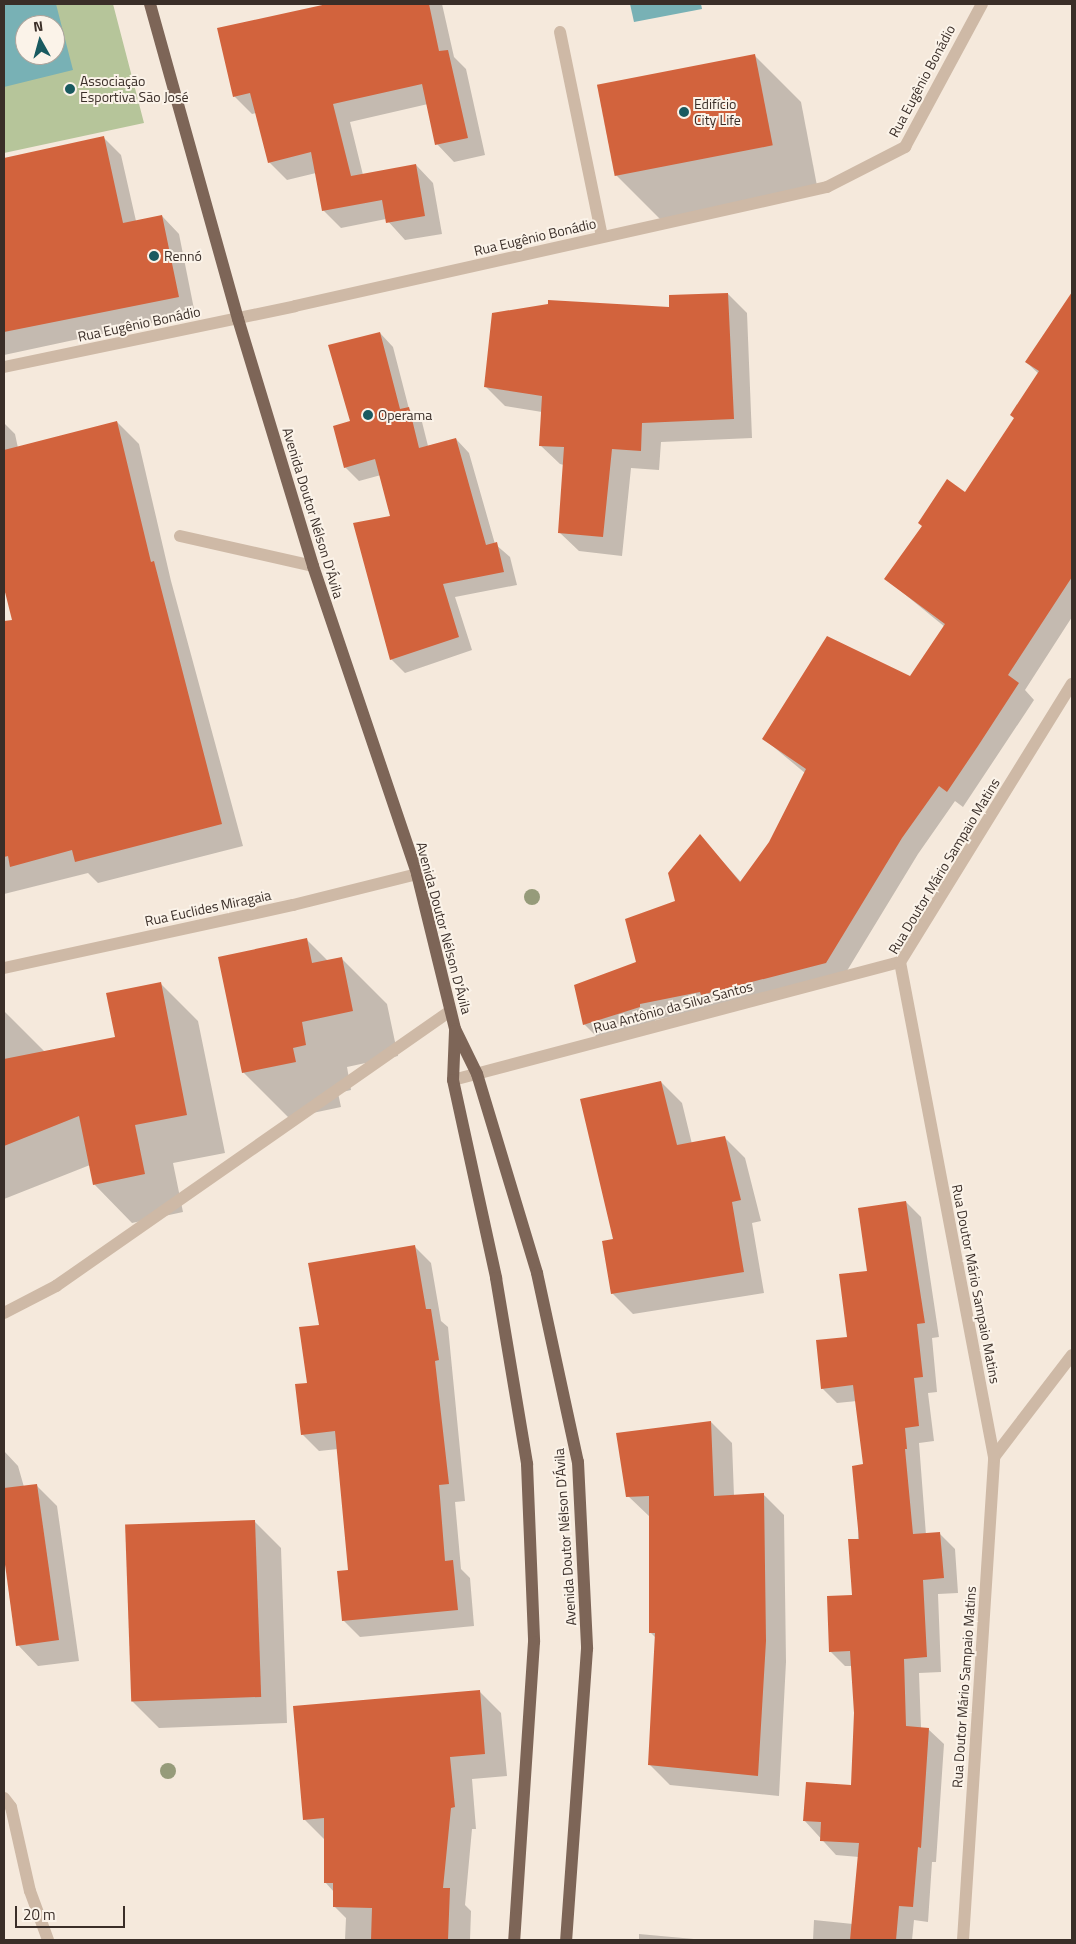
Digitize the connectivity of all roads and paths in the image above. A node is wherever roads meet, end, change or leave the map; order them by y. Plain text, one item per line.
1 (150, 4) edge
2 (982, 4) edge
3 (560, 32) dead end
4 (602, 237) junction
5 (238, 319) junction
6 (4, 367) edge
7 (180, 536) dead end
8 (313, 566) junction
9 (1072, 684) edge
10 (417, 874) junction
11 (900, 962) junction
12 (4, 968) edge
13 (450, 1011) junction
14 (455, 1029) junction
15 (477, 1074) junction
16 (453, 1080) junction
17 (4, 1313) edge
18 (1072, 1355) edge
19 (994, 1457) junction
20 (4, 1798) edge
21 (48, 1940) edge
22 (514, 1940) edge
23 (566, 1940) edge
24 (963, 1940) edge

1 - 5 main road, Avenida Doutor Nélson D'Ávila
2 - 4 street, Rua Eugênio Bonádio
3 - 4 street
4 - 5 street, Rua Eugênio Bonádio
5 - 6 street, Rua Eugênio Bonádio
5 - 8 main road, Avenida Doutor Nélson D'Ávila
7 - 8 street
8 - 10 main road, Avenida Doutor Nélson D'Ávila
9 - 11 street, Rua Doutor Mário Sampaio Matins
10 - 12 street, Rua Euclides Miragaia
10 - 13 main road, Avenida Doutor Nélson D'Ávila
11 - 15 street, Rua Antônio da Silva Santos
11 - 19 street, Rua Doutor Mário Sampaio Matins
13 - 14 main road, Avenida Doutor Nélson D'Ávila
13 - 17 street
14 - 15 main road, Avenida Doutor Nélson D'Ávila
14 - 16 main road, Avenida Doutor Nélson D'Ávila
15 - 16 street, Rua Antônio da Silva Santos
15 - 23 main road, Avenida Doutor Nélson D'Ávila
16 - 22 main road, Avenida Doutor Nélson D'Ávila
18 - 19 street
19 - 24 street, Rua Doutor Mário Sampaio Matins
20 - 21 street

